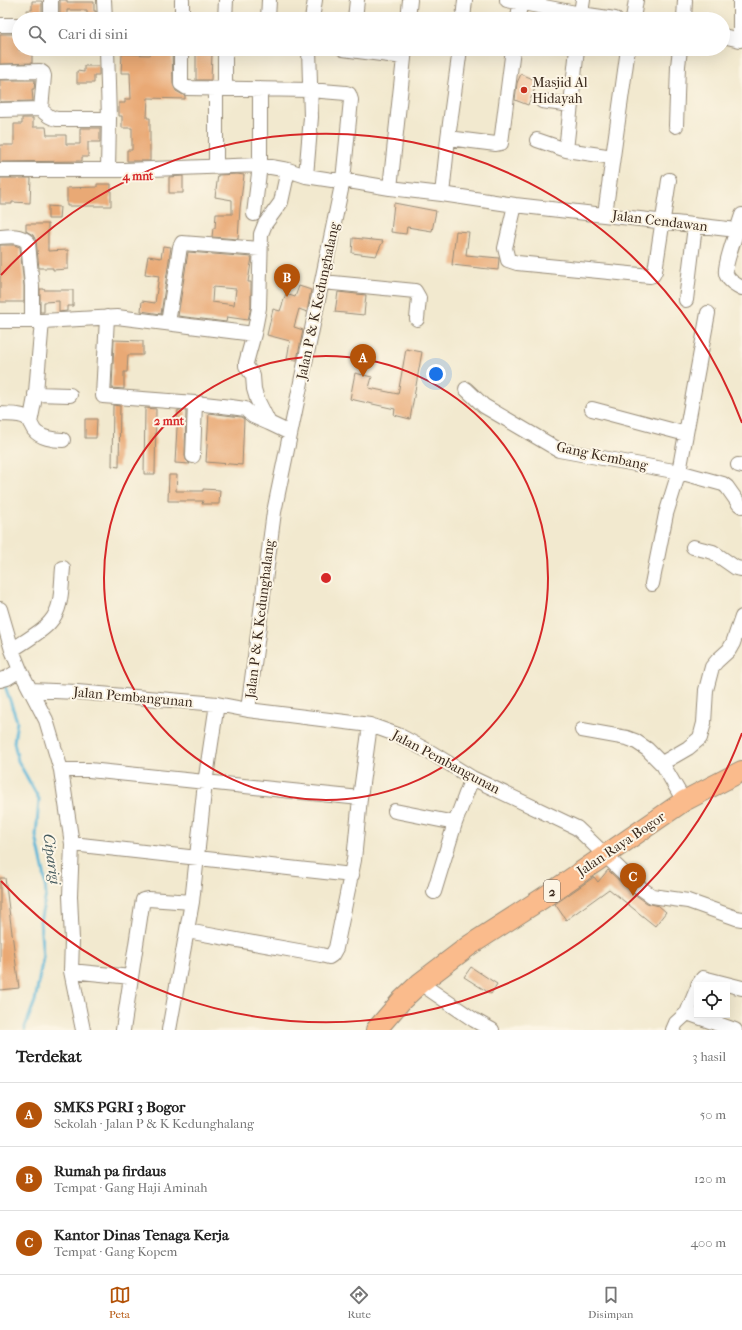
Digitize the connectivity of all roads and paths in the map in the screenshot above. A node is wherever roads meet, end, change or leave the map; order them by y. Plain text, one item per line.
1 (51, 0) edge
2 (104, 0) edge
3 (182, 0) edge
4 (226, 0) edge
5 (269, 0) edge
6 (315, 0) edge
7 (357, 0) edge
8 (410, 0) edge
9 (465, 0) edge
10 (583, 0) edge
11 (636, 0) edge
12 (685, 0) edge
13 (740, 0) edge
14 (513, 1) edge
15 (51, 12) edge
16 (105, 12) edge
17 (182, 12) edge
18 (225, 12) edge
19 (268, 12) edge
20 (313, 12) edge
21 (356, 12) edge
22 (409, 12) edge
23 (464, 12) edge
24 (516, 12) edge
25 (559, 12) edge
26 (581, 12) edge
27 (634, 12) edge
28 (684, 12) edge
29 (0, 25) edge
30 (12, 25) edge
31 (730, 38) edge
32 (107, 56) edge
33 (181, 56) edge
34 (224, 56) edge
35 (309, 56) edge
36 (404, 56) edge
37 (459, 56) edge
38 (513, 56) edge
39 (576, 56) edge
40 (627, 56) edge
41 (679, 56) edge
42 (0, 72) edge
43 (221, 89) junction
44 (260, 90) junction
45 (310, 90) junction
46 (542, 101) dead end
47 (571, 105) junction
48 (41, 109) junction
49 (0, 110) edge
50 (109, 119) junction
51 (676, 126) dead end
52 (448, 138) junction
53 (536, 140) dead end
54 (566, 150) junction
55 (613, 157) junction
56 (260, 165) junction
57 (216, 166) junction
58 (108, 169) junction
59 (0, 170) edge
60 (288, 170) junction
61 (306, 176) junction
62 (343, 180) junction
63 (669, 180) dead end
64 (390, 188) junction
65 (442, 194) junction
66 (516, 205) junction
67 (254, 214) dead end
68 (604, 214) junction
69 (742, 215) edge
70 (662, 221) junction
71 (695, 226) junction
72 (737, 230) junction
73 (0, 237) edge
74 (260, 249) junction
75 (323, 282) junction
76 (742, 288) edge
77 (686, 300) dead end
78 (708, 313) dead end
79 (107, 317) junction
80 (417, 319) dead end
81 (0, 320) edge
82 (37, 321) junction
83 (168, 323) junction
84 (254, 334) junction
85 (466, 389) dead end
86 (35, 394) junction
87 (70, 395) dead end
88 (196, 403) junction
89 (592, 409) dead end
90 (0, 414) edge
91 (30, 423) junction
92 (269, 423) junction
93 (290, 433) junction
94 (686, 434) junction
95 (63, 440) dead end
96 (193, 456) dead end
97 (679, 472) junction
98 (742, 506) edge
99 (693, 547) dead end
100 (63, 568) dead end
101 (742, 569) edge
102 (652, 584) dead end
103 (0, 609) edge
104 (741, 621) edge
105 (12, 650) junction
106 (20, 670) junction
107 (4, 679) edge
108 (31, 690) junction
109 (217, 704) junction
110 (248, 710) junction
111 (370, 725) junction
112 (582, 730) dead end
113 (663, 764) junction
114 (61, 770) junction
115 (742, 771) edge
116 (472, 778) junction
117 (206, 783) junction
118 (360, 798) junction
119 (684, 801) junction
120 (395, 811) dead end
121 (455, 824) junction
122 (72, 844) junction
123 (605, 855) junction
124 (198, 858) junction
125 (352, 875) junction
126 (434, 892) dead end
127 (192, 902) junction
128 (742, 919) edge
129 (187, 931) junction
130 (71, 971) junction
131 (131, 977) junction
132 (700, 982) edge
133 (719, 982) edge
134 (420, 983) junction
135 (730, 985) edge
136 (742, 988) edge
137 (694, 996) edge
138 (687, 1014) junction
139 (83, 1030) edge
140 (123, 1030) edge
141 (168, 1030) edge
142 (376, 1030) edge
143 (492, 1030) edge
144 (672, 1030) edge
145 (737, 1030) edge

1 - 15 street
2 - 16 street
3 - 17 street
4 - 18 street
5 - 19 street
6 - 20 street
7 - 21 street
8 - 22 street
9 - 23 street
10 - 26 street
11 - 27 street
12 - 28 street
13 - 31 street
14 - 24 street
14 - 25 street
29 - 30 street
32 - 50 street
33 - 43 street, Jalan P & K Kedunghalang
34 - 43 street
35 - 45 street
36 - 64 street
37 - 52 street
38 - 52 street
39 - 47 street
40 - 55 street
41 - 51 street
42 - 48 street
43 - 44 street, Jalan P & K Kedunghalang
43 - 57 street
44 - 45 street, Jalan P & K Kedunghalang
44 - 56 street
45 - 61 street
45 - 62 street, Jalan P & K Kedunghalang
46 - 47 street
47 - 54 street
48 - 49 street
48 - 50 street
50 - 58 street
52 - 65 street
53 - 54 street
54 - 55 street
55 - 68 street
56 - 57 street, Jalan Cendawan
56 - 60 street, Jalan Cendawan
56 - 67 street
57 - 58 street, Jalan Cendawan
58 - 59 street, Jalan Cendawan
60 - 61 street, Jalan Cendawan
60 - 74 street
61 - 62 street, Jalan Cendawan
62 - 64 street, Jalan Cendawan
62 - 75 street, Jalan P & K Kedunghalang
63 - 70 street
64 - 65 street, Jalan Cendawan
65 - 66 street, Jalan Cendawan
66 - 68 street, Jalan Cendawan
66 - 70 street
68 - 70 street, Jalan Cendawan
69 - 72 street
70 - 71 street, Jalan Cendawan
71 - 72 street, Jalan Cendawan
71 - 77 street
72 - 76 street
73 - 82 street
74 - 83 street
74 - 84 street
75 - 80 street
75 - 93 street, Jalan P & K Kedunghalang
78 - 94 street
79 - 82 street
79 - 83 street
79 - 88 street
81 - 82 street
82 - 86 street
83 - 84 street
84 - 92 street
85 - 97 street, Gang Kembang
86 - 87 street
86 - 91 street
88 - 92 street
88 - 96 street
89 - 94 street
90 - 91 street
91 - 95 street
92 - 93 street
93 - 110 street, Jalan P & K Kedunghalang
94 - 97 street
97 - 98 street, Gang Kembang
97 - 102 street
99 - 101 street
100 - 105 street
103 - 105 street
104 - 113 street
105 - 106 street
106 - 107 street
106 - 108 street
108 - 109 street, Jalan Pembangunan
108 - 114 street
109 - 110 street, Jalan Pembangunan
109 - 117 street
110 - 111 street, Jalan Pembangunan
111 - 116 street, Jalan Pembangunan
111 - 118 street
112 - 113 street
113 - 119 street
114 - 117 street
114 - 122 street
115 - 119 highway, Jalan Raya Bogor / 2
116 - 121 street
116 - 123 street, Jalan Pembangunan
117 - 118 street
117 - 124 street
118 - 125 street
119 - 123 highway, Jalan Raya Bogor / 2
120 - 121 street
121 - 126 street
122 - 124 street
122 - 130 street
123 - 128 street, Jalan Pembangunan
123 - 134 highway, Jalan Raya Bogor / 2
124 - 125 street
124 - 127 street
125 - 129 street
127 - 129 street
127 - 131 street
129 - 141 street
130 - 131 street
130 - 139 street
131 - 140 street
132 - 133 street
134 - 142 highway, Jalan Raya Bogor / 2
134 - 143 street
135 - 136 street
137 - 138 street
138 - 144 street
138 - 145 street

